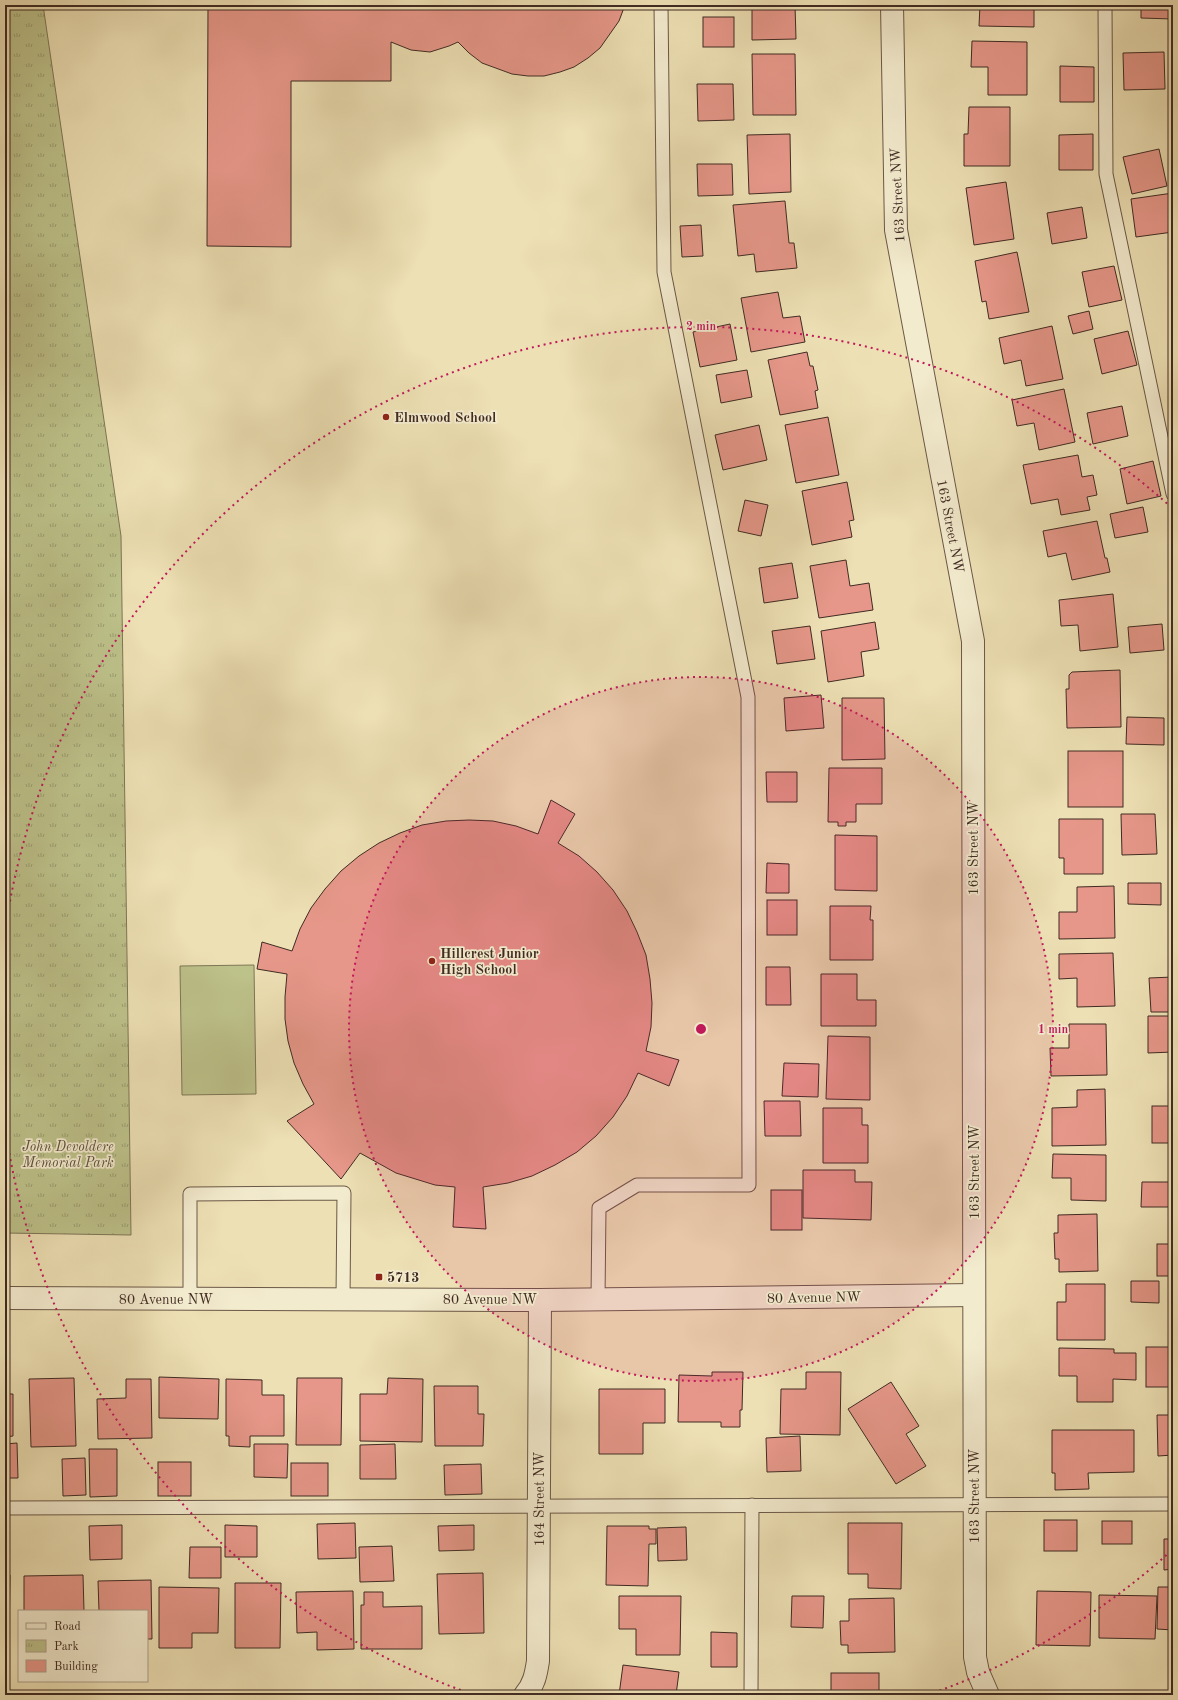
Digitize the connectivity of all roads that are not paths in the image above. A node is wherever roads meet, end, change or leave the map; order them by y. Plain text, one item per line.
1 (661, 5) edge
2 (892, 5) edge
3 (1105, 5) edge
4 (1173, 494) edge
5 (974, 1295) junction
6 (5, 1298) edge
7 (343, 1298) junction
8 (190, 1299) junction
9 (598, 1299) junction
10 (540, 1300) junction
11 (974, 1504) junction
12 (1173, 1504) edge
13 (752, 1505) junction
14 (539, 1507) junction
15 (5, 1508) edge
16 (525, 1695) edge
17 (751, 1695) edge
18 (988, 1695) edge

1 - 9 lane
2 - 5 street, 163 Street NW
3 - 4 lane
5 - 9 street, 80 Avenue NW
5 - 11 street, 163 Street NW
6 - 8 street, 80 Avenue NW
7 - 8 street, 80 Avenue NW
7 - 8 lane
7 - 10 street, 80 Avenue NW
9 - 10 street, 80 Avenue NW
10 - 14 street, 164 Street NW
11 - 12 lane
11 - 13 lane
11 - 18 street, 163 Street NW
13 - 14 lane
13 - 17 lane
14 - 15 lane
14 - 16 street, 164 Street NW

